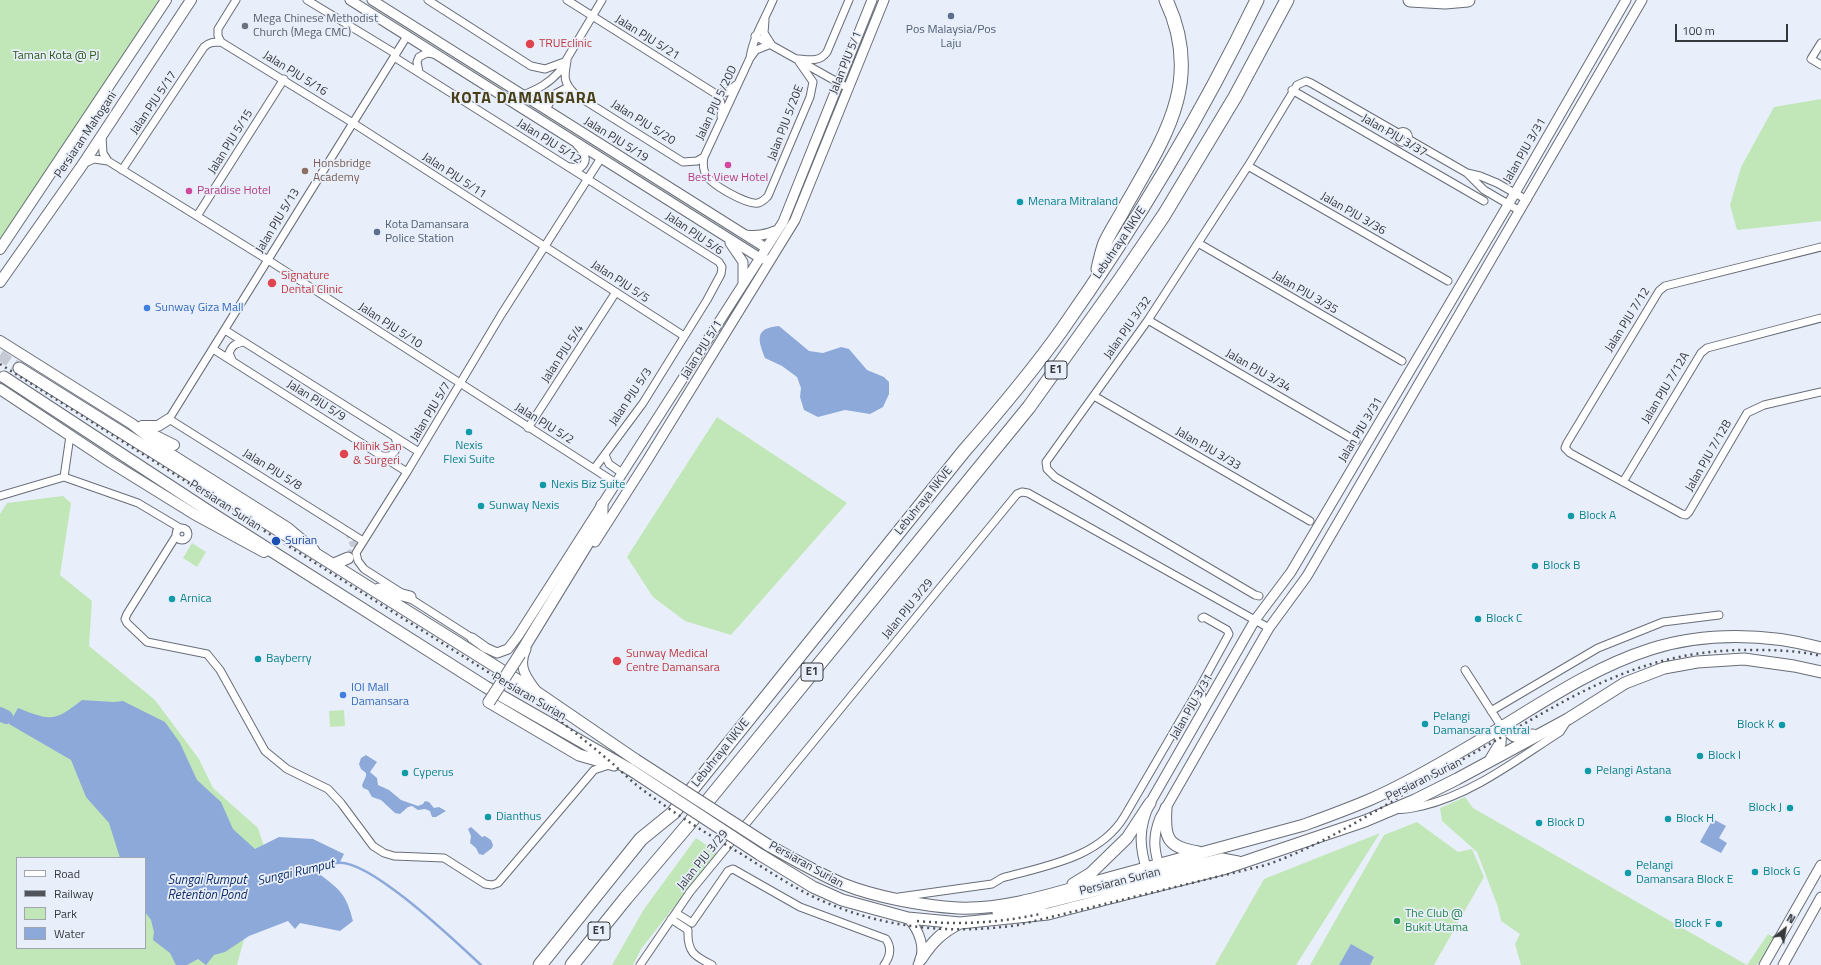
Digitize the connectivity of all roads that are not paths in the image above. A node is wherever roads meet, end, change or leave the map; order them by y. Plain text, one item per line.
1 (166, 0) edge
2 (191, 0) edge
3 (236, 0) edge
4 (308, 0) edge
5 (350, 0) edge
6 (372, 0) edge
7 (428, 0) edge
8 (567, 0) edge
9 (602, 0) edge
10 (773, 0) edge
11 (849, 0) edge
12 (872, 0) edge
13 (884, 0) edge
14 (1166, 0) edge
15 (1257, 0) edge
16 (1287, 0) edge
17 (1410, 0) edge
18 (1468, 0) edge
19 (1626, 0) edge
20 (1642, 0) edge
21 (592, 16) junction
22 (765, 20) junction
23 (408, 36) junction
24 (755, 36) junction
25 (221, 42) junction
26 (1821, 43) edge
27 (770, 44) junction
28 (436, 54) junction
29 (395, 56) junction
30 (750, 58) junction
31 (797, 59) junction
32 (566, 60) junction
33 (1821, 65) edge
34 (419, 72) junction
35 (284, 79) junction
36 (839, 83) junction
37 (736, 85) junction
38 (568, 87) junction
39 (848, 88) junction
40 (1292, 90) junction
41 (716, 94) junction
42 (523, 95) junction
43 (546, 109) junction
44 (353, 123) junction
45 (721, 123) junction
46 (102, 136) junction
47 (575, 142) junction
48 (704, 157) junction
49 (601, 158) junction
50 (108, 161) junction
51 (83, 164) junction
52 (566, 166) junction
53 (1248, 166) junction
54 (122, 170) junction
55 (1467, 173) junction
56 (587, 179) junction
57 (1515, 193) junction
58 (1527, 200) junction
59 (1484, 201) dead end
60 (1508, 204) junction
61 (1520, 211) junction
62 (197, 216) junction
63 (778, 230) junction
64 (745, 235) junction
65 (725, 236) junction
66 (1198, 243) junction
67 (545, 247) junction
68 (1821, 247) edge
69 (766, 248) junction
70 (0, 249) edge
71 (23, 250) junction
72 (760, 258) junction
73 (772, 259) junction
74 (268, 260) junction
75 (1448, 281) dead end
76 (0, 282) edge
77 (1094, 282) junction
78 (743, 285) junction
79 (0, 287) edge
80 (616, 292) junction
81 (1821, 318) edge
82 (1148, 320) junction
83 (225, 330) junction
84 (684, 336) junction
85 (243, 342) junction
86 (4, 343) edge
87 (213, 349) junction
88 (233, 361) junction
89 (1402, 361) dead end
90 (19, 368) tunnel mouth
91 (4, 377) dead end
92 (460, 384) junction
93 (0, 390) edge
94 (1821, 392) edge
95 (1094, 396) junction
96 (169, 419) junction
97 (132, 424) junction
98 (528, 428) junction
99 (70, 436) junction
100 (395, 437) junction
101 (1356, 441) dead end
102 (174, 445) dead end
103 (419, 452) junction
104 (605, 455) junction
105 (381, 456) junction
106 (594, 470) junction
107 (407, 472) junction
108 (622, 473) junction
109 (64, 477) junction
110 (1623, 482) junction
111 (616, 484) junction
112 (0, 496) edge
113 (602, 505) junction
114 (1310, 521) dead end
115 (180, 528) junction
116 (176, 536) junction
117 (364, 541) junction
118 (264, 552) joint
119 (318, 554) junction
120 (349, 556) dead end
121 (292, 564) junction
122 (334, 564) junction
123 (369, 586) junction
124 (1259, 596) dead end
125 (410, 597) junction
126 (1719, 615) dead end
127 (1202, 618) dead end
128 (1255, 620) junction
129 (1269, 628) junction
130 (472, 638) joint
131 (512, 644) junction
132 (1821, 648) edge
133 (523, 654) junction
134 (1465, 670) dead end
135 (1821, 672) edge
136 (1201, 685) junction
137 (538, 693) junction
138 (1206, 706) junction
139 (1491, 711) junction
140 (1568, 719) junction
141 (1501, 726) junction
142 (1542, 732) junction
143 (1488, 762) junction
144 (609, 764) junction
145 (628, 769) junction
146 (1150, 803) junction
147 (1166, 808) junction
148 (1395, 809) junction
149 (1202, 853) junction
150 (1241, 862) junction
151 (1821, 865) edge
152 (1160, 870) junction
153 (1148, 873) junction
154 (1062, 891) junction
155 (1821, 896) edge
156 (893, 898) junction
157 (676, 913) junction
158 (913, 918) junction
159 (671, 919) junction
160 (960, 923) junction
161 (919, 962) edge
162 (540, 965) edge
163 (572, 965) edge
164 (640, 965) edge
165 (712, 965) edge
166 (884, 965) edge
167 (1764, 965) edge
168 (1782, 965) edge

1 - 70 main road, Persiaran Mahogani
2 - 46 main road, Persiaran Mahogani
3 - 25 street
4 - 29 street, Jalan PJU 5/12
5 - 23 street, Jalan PJU 5/19
6 - 42 street, Jalan PJU 5/19
7 - 32 street
8 - 21 street, Jalan PJU 5/21
9 - 21 street
10 - 22 street, Jalan PJU 5/20D
11 - 31 street
12 - 36 street, Jalan PJU 5/1
13 - 39 street, Jalan PJU 5/1
14 - 77 highway
15 - 77 highway, Lebuhraya NKVE / E1
16 - 163 highway, Lebuhraya NKVE / E1
17 - 18 highway
19 - 57 street, Jalan PJU 3/31
20 - 58 street
21 - 32 street
21 - 41 street, Jalan PJU 5/21
22 - 24 street, Jalan PJU 5/20D
22 - 27 street, Jalan PJU 5/20D
23 - 28 street, Jalan PJU 5/19
23 - 29 street, Jalan PJU 5/13
24 - 27 street
24 - 30 street, Jalan PJU 5/20D
25 - 35 street, Jalan PJU 5/16
25 - 54 street, Jalan PJU 5/17
26 - 33 street
27 - 30 street, Jalan PJU 5/20D
27 - 31 street
28 - 34 street
28 - 47 street, Jalan PJU 5/19
29 - 34 street, Jalan PJU 5/12
29 - 44 street, Jalan PJU 5/13
30 - 37 street, Jalan PJU 5/20D
31 - 36 street
31 - 48 street, Jalan PJU 5/20E
32 - 38 street
32 - 42 street
34 - 52 street, Jalan PJU 5/12
35 - 44 street, Jalan PJU 5/16
35 - 62 street, Jalan PJU 5/15
36 - 39 street
36 - 63 street, Jalan PJU 5/1
37 - 41 street
37 - 45 street, Jalan PJU 5/20D
38 - 43 street
38 - 48 street, Jalan PJU 5/20
39 - 73 street, Jalan PJU 5/1
40 - 53 street, Jalan PJU 3/32
40 - 55 street
40 - 59 street, Jalan PJU 3/37
41 - 45 street
42 - 43 street, Jalan PJU 5/19
43 - 64 street, Jalan PJU 5/19
44 - 67 street, Jalan PJU 5/11
44 - 74 street, Jalan PJU 5/13
45 - 48 street, Jalan PJU 5/20D
46 - 50 street
46 - 51 main road, Persiaran Mahogani
47 - 49 street, Jalan PJU 5/19
47 - 52 street
49 - 56 street, Jalan PJU 5/7
49 - 65 street, Jalan PJU 5/19
50 - 51 street
50 - 54 street, Jalan PJU 5/10
51 - 71 main road, Persiaran Mahogani
52 - 56 street, Jalan PJU 5/12
53 - 66 street, Jalan PJU 3/32
53 - 75 street, Jalan PJU 3/36
54 - 62 street, Jalan PJU 5/10
55 - 57 street
55 - 60 street
56 - 67 street, Jalan PJU 5/7
56 - 84 street, Jalan PJU 5/6
57 - 58 street
57 - 60 street, Jalan PJU 3/31
58 - 61 street
60 - 61 street
60 - 128 street, Jalan PJU 3/31
61 - 129 street
62 - 74 street, Jalan PJU 5/10
63 - 64 street
63 - 69 street, Jalan PJU 5/1
64 - 69 street, Jalan PJU 5/19
65 - 72 street, Jalan PJU 5/19
65 - 78 street
66 - 82 street, Jalan PJU 3/32
66 - 89 street, Jalan PJU 3/35
67 - 80 street, Jalan PJU 5/5
67 - 92 street, Jalan PJU 5/7
68 - 110 street, Jalan PJU 7/12
69 - 72 street, Jalan PJU 5/1
69 - 73 street
71 - 76 main road, Persiaran Mahogani
71 - 79 main road
72 - 73 street
72 - 78 street, Jalan PJU 5/1
73 - 133 street, Jalan PJU 5/1
74 - 83 street, Jalan PJU 5/13
74 - 92 street, Jalan PJU 5/10
77 - 162 highway, Lebuhraya NKVE / E1
78 - 108 street, Jalan PJU 5/1
80 - 84 street, Jalan PJU 5/5
80 - 98 street, Jalan PJU 5/4
81 - 110 street, Jalan PJU 7/12A
82 - 95 street, Jalan PJU 3/32
82 - 101 street, Jalan PJU 3/34
83 - 85 street, Jalan PJU 5/9
83 - 87 street, Jalan PJU 5/13
84 - 104 street, Jalan PJU 5/3
85 - 88 street
85 - 100 street, Jalan PJU 5/9
86 - 97 main road, Persiaran Surian
87 - 88 street, Jalan PJU 5/9
87 - 96 street, Jalan PJU 5/13
88 - 105 street, Jalan PJU 5/9
90 - 119 main road, Persiaran Surian
91 - 121 main road, Persiaran Surian
92 - 98 street, Jalan PJU 5/2
92 - 103 street, Jalan PJU 5/7
93 - 99 main road, Persiaran Surian
94 - 110 street, Jalan PJU 7/12B
95 - 114 street, Jalan PJU 3/33
95 - 124 street, Jalan PJU 3/32
96 - 97 main road
96 - 117 street, Jalan PJU 5/8
97 - 102 main road
97 - 119 main road, Persiaran Surian
98 - 106 street, Jalan PJU 5/2
99 - 109 street
99 - 118 main road, Persiaran Surian
100 - 103 street, Jalan PJU 5/9
100 - 105 street
103 - 107 street, Jalan PJU 5/7
104 - 106 street, Jalan PJU 5/3
104 - 108 street
105 - 107 street, Jalan PJU 5/9
106 - 111 street, Jalan PJU 5/2
107 - 117 street, Jalan PJU 5/7
108 - 111 street, Jalan PJU 5/1
109 - 112 street
109 - 115 street
111 - 113 street, Jalan PJU 5/1
113 - 131 street, Jalan PJU 5/1
113 - 144 main road, bridge
115 - 116 street
115 - 116 street
116 - 144 street
117 - 125 street, Jalan PJU 5/7
118 - 121 main road
119 - 122 main road, Persiaran Surian
120 - 122 main road
121 - 145 main road, Persiaran Surian
122 - 123 main road, Persiaran Surian
123 - 125 main road
123 - 137 main road, Persiaran Surian
125 - 130 street, Jalan PJU 5/7
126 - 139 street
127 - 136 street
128 - 129 street, Jalan PJU 3/29
128 - 138 street, Jalan PJU 3/31
128 - 157 street, Jalan PJU 3/29
129 - 147 street
130 - 131 street
131 - 133 street
132 - 141 main road, Persiaran Surian
133 - 137 street
134 - 139 street
135 - 140 main road, Persiaran Surian
136 - 138 street
136 - 156 street
137 - 156 main road, Persiaran Surian, bridge
138 - 146 street, Jalan PJU 3/31
139 - 141 street
140 - 142 main road, Persiaran Surian
140 - 148 street
141 - 142 main road
141 - 143 main road
141 - 149 main road, Persiaran Surian
142 - 143 main road, Persiaran Surian
143 - 148 main road, Persiaran Surian
144 - 145 main road
145 - 158 main road, Persiaran Surian, bridge
146 - 153 street, Jalan PJU 3/31
146 - 154 main road
147 - 149 main road
147 - 152 street
148 - 150 main road, Persiaran Surian
149 - 152 main road, Persiaran Surian
150 - 152 main road
150 - 160 main road, Persiaran Surian
151 - 167 street
152 - 153 main road
153 - 154 main road, Persiaran Surian
153 - 158 main road
154 - 156 main road, Persiaran Surian
155 - 168 street
157 - 159 street, Jalan PJU 3/29
157 - 166 street
158 - 160 main road, Persiaran Surian
158 - 161 street
159 - 164 street, Jalan PJU 3/29
159 - 165 street
160 - 161 main road

